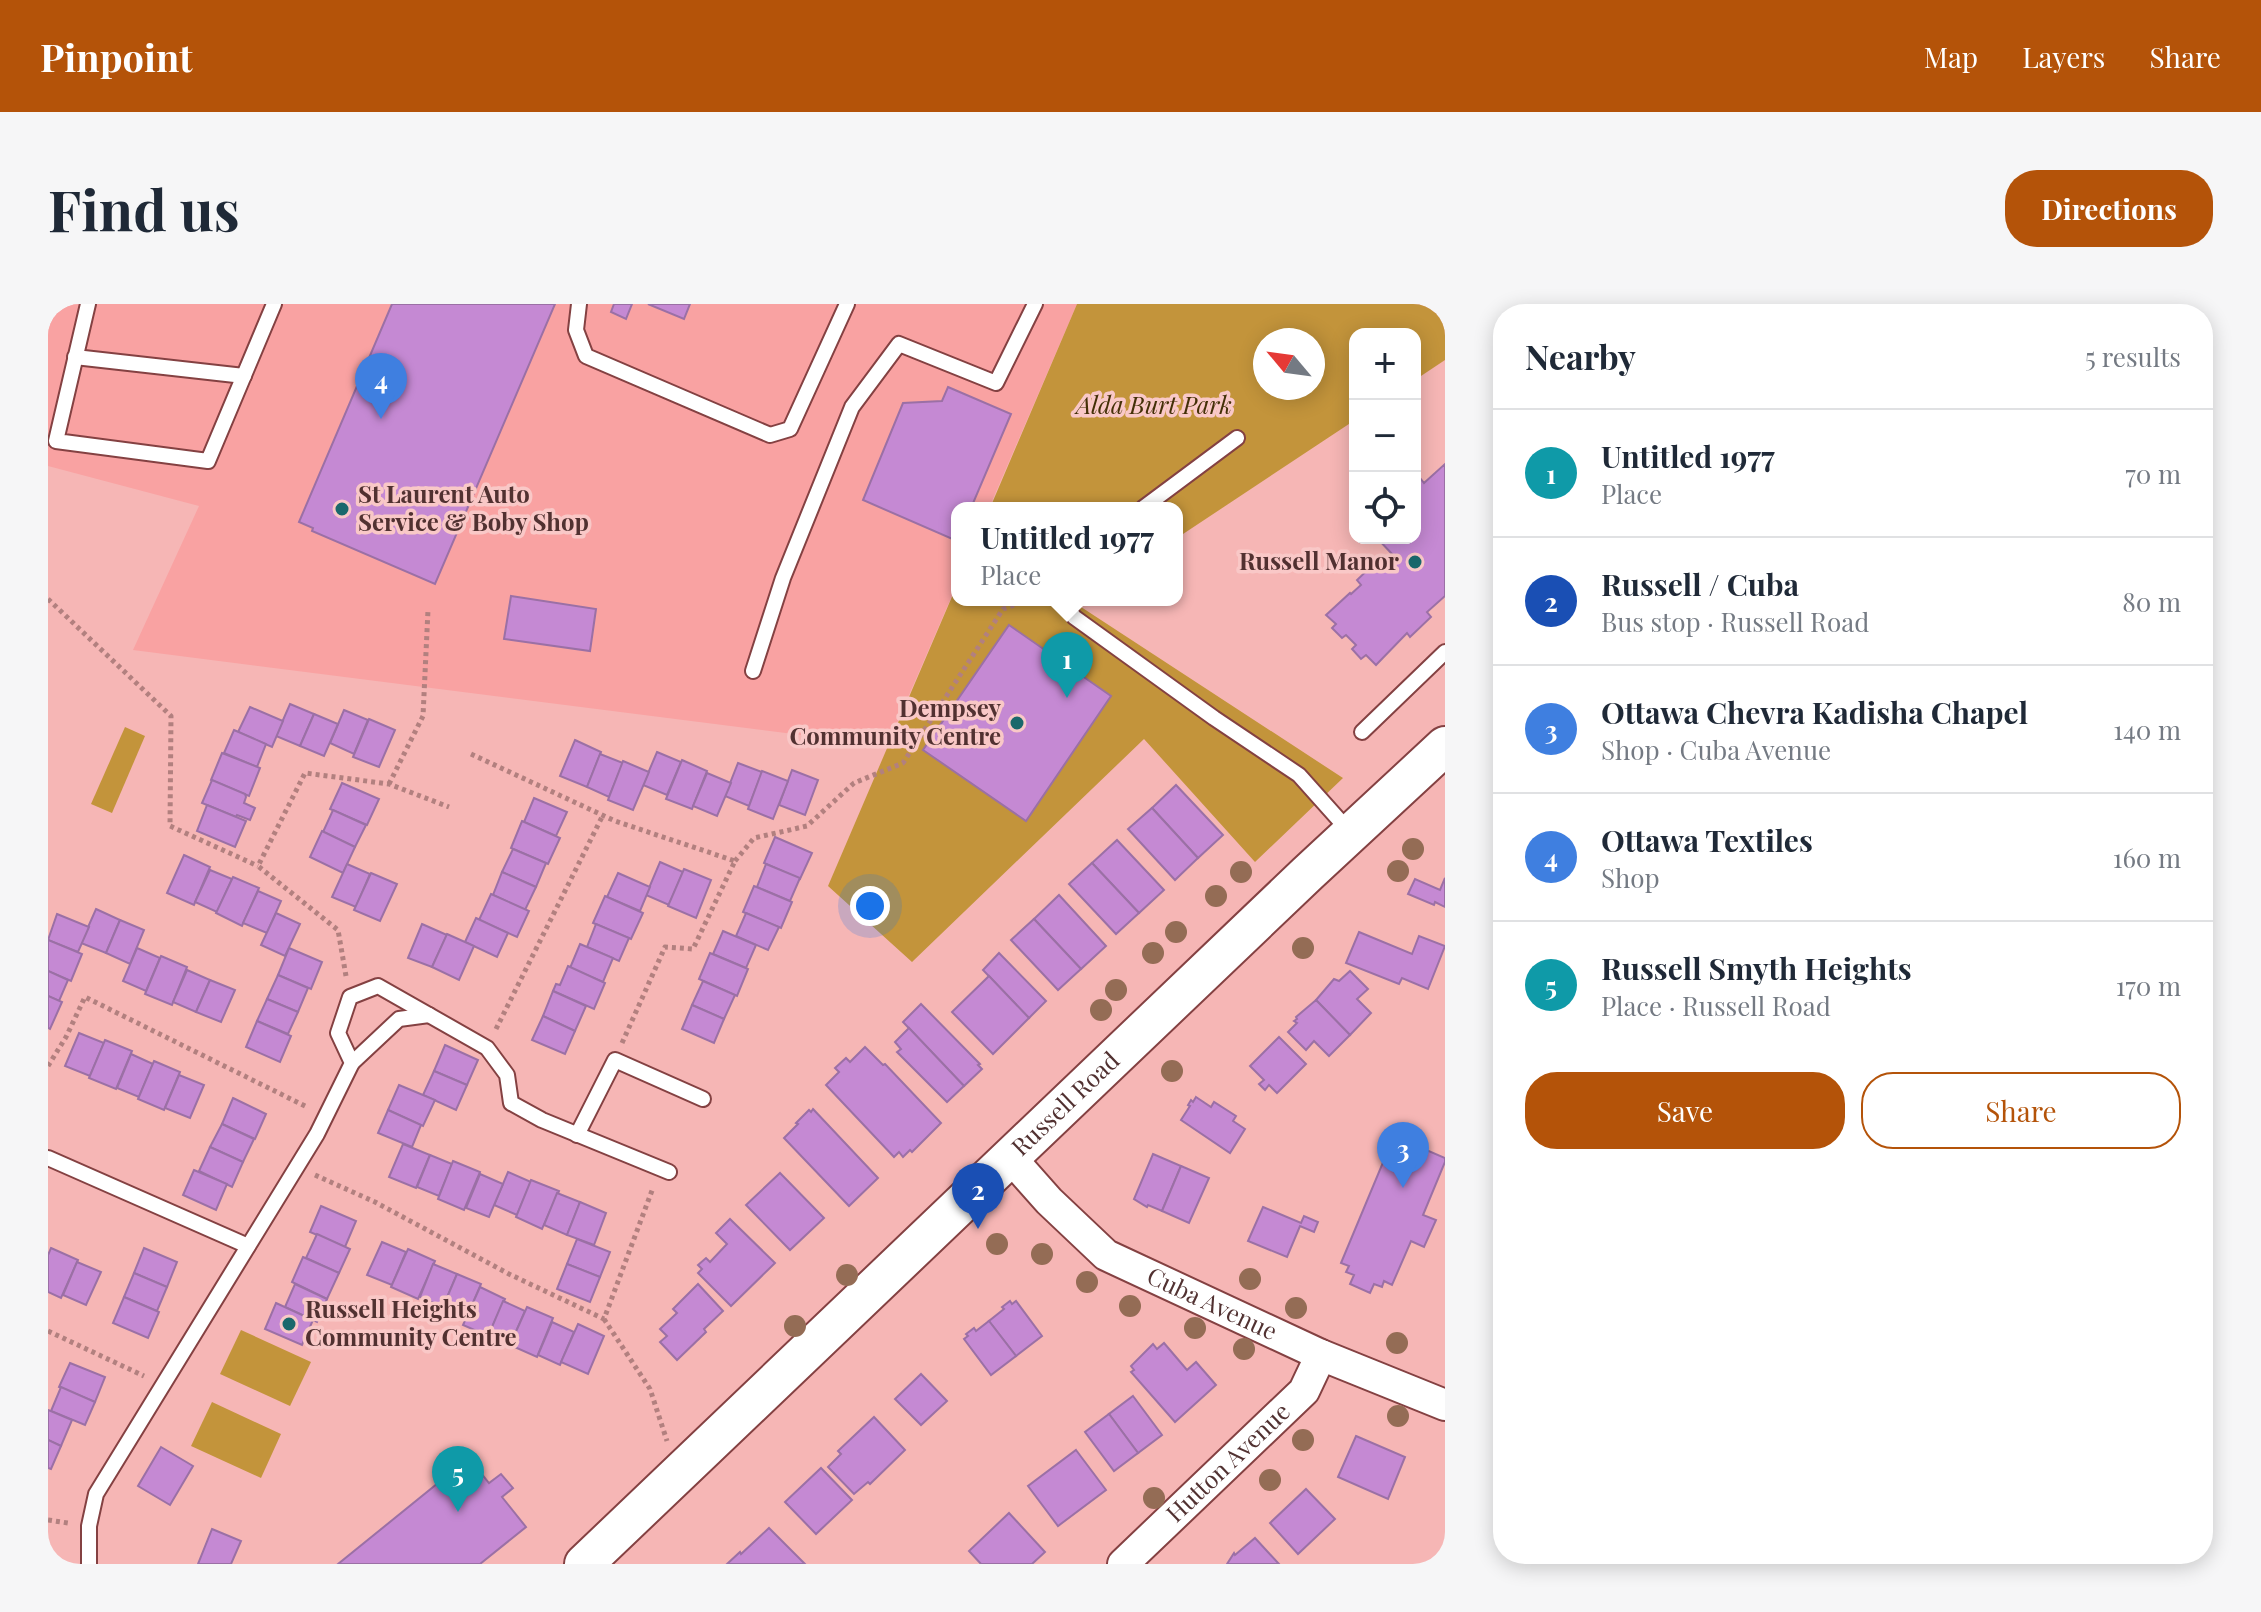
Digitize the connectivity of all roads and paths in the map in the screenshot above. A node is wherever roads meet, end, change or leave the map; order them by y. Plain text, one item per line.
1 (88, 304) edge
2 (274, 304) edge
3 (579, 304) edge
4 (847, 304) edge
5 (1035, 304) edge
6 (75, 357) junction
7 (244, 376) junction
8 (1237, 438) dead end
9 (1151, 502) edge
10 (48, 599) edge
11 (1011, 606) edge
12 (1068, 606) edge
13 (428, 610) dead end
14 (1445, 652) edge
15 (753, 671) dead end
16 (1362, 732) dead end
17 (1445, 746) edge
18 (471, 754) dead end
19 (389, 784) junction
20 (449, 807) dead end
21 (603, 815) junction
22 (1351, 835) junction
23 (735, 861) junction
24 (258, 866) junction
25 (350, 997) junction
26 (429, 1015) junction
27 (487, 1048) junction
28 (615, 1060) junction
29 (352, 1063) junction
30 (48, 1066) edge
31 (703, 1099) dead end
32 (325, 1116) junction
33 (577, 1135) junction
34 (1010, 1157) junction
35 (48, 1158) edge
36 (297, 1166) junction
37 (664, 1170) joint
38 (248, 1246) junction
39 (604, 1319) junction
40 (48, 1331) edge
41 (1321, 1355) junction
42 (163, 1385) junction
43 (1445, 1405) edge
44 (689, 1464) junction
45 (89, 1564) edge
46 (584, 1564) edge
47 (1123, 1564) edge

1 - 6 lane
2 - 7 lane
3 - 4 lane
5 - 15 lane
6 - 7 lane
6 - 7 lane
8 - 9 lane
10 - 24 path
11 - 23 path
12 - 22 lane
13 - 19 path
14 - 16 lane
17 - 22 street, Russell Road
18 - 21 path
19 - 20 path
19 - 24 path
21 - 23 path
21 - 27 path
22 - 34 street, Russell Road
23 - 28 path
24 - 25 path
25 - 26 lane
25 - 29 lane
26 - 27 lane
26 - 29 lane
27 - 33 lane
28 - 31 lane
28 - 33 lane
29 - 32 lane
30 - 32 path
32 - 36 lane
33 - 37 lane
34 - 41 street, Cuba Avenue
34 - 44 street, Russell Road
35 - 38 lane
36 - 38 lane
36 - 39 path
37 - 39 path
38 - 42 lane
39 - 44 path
40 - 42 path
41 - 43 street, Cuba Avenue
41 - 47 street, Hutton Avenue
42 - 45 lane
44 - 46 street, Russell Road

